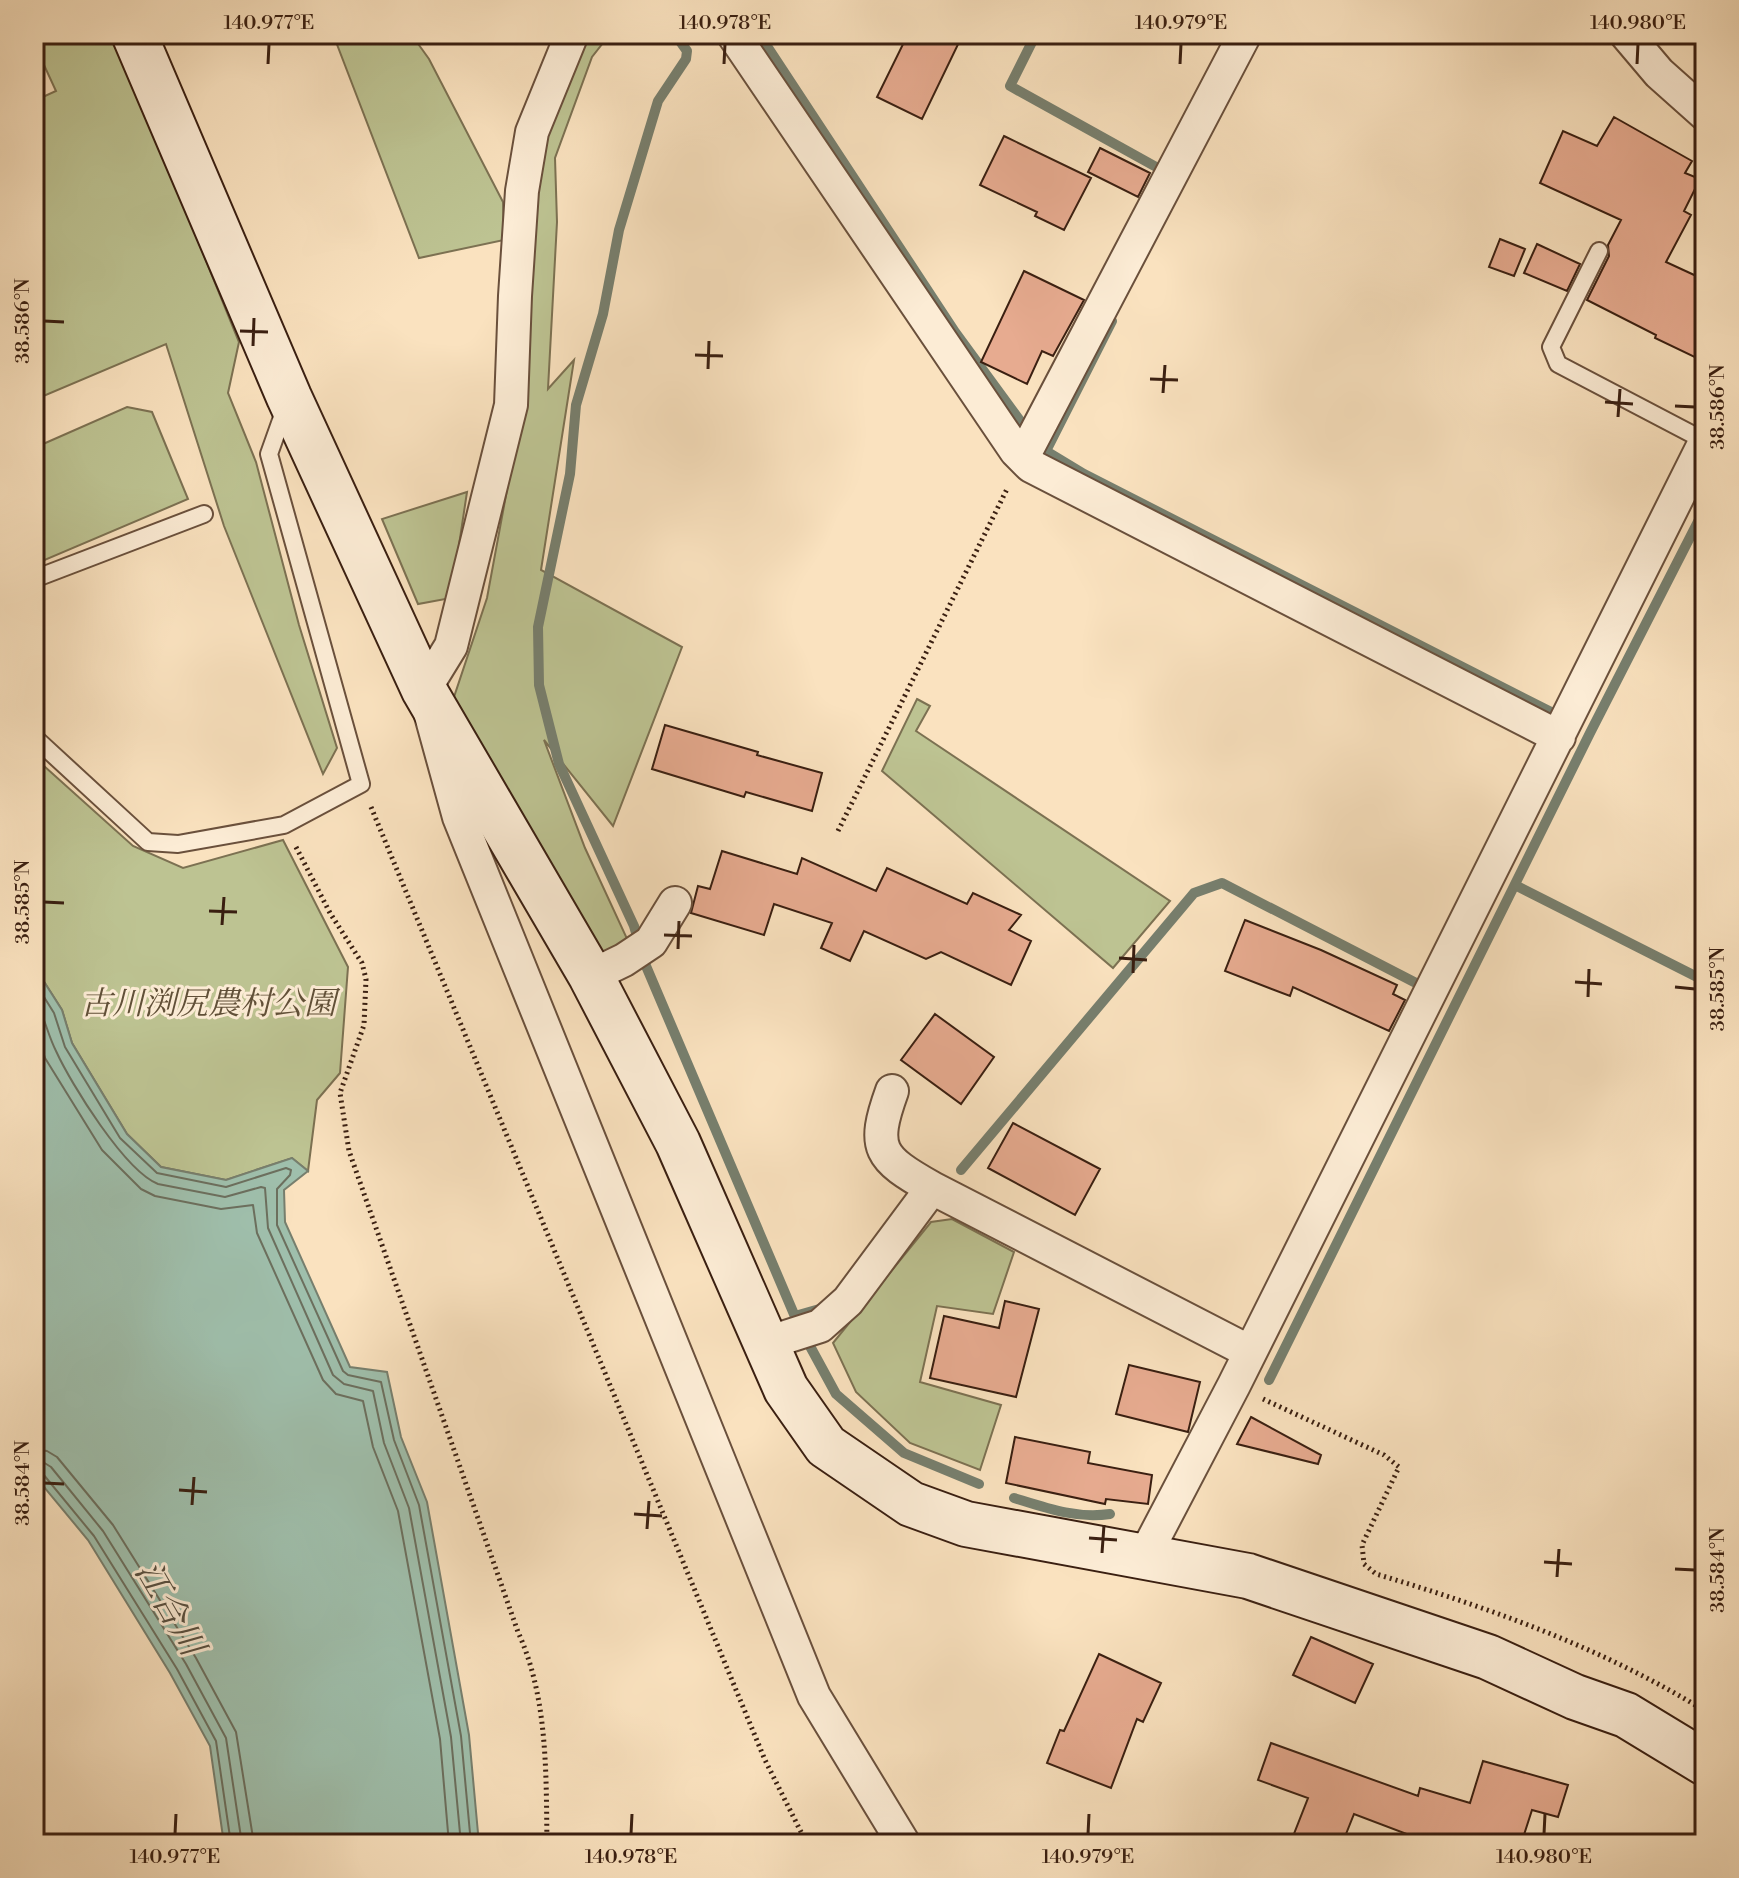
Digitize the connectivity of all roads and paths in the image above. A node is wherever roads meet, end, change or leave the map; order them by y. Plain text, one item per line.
1 (134, 34) edge
2 (572, 34) edge
3 (733, 34) edge
4 (1245, 34) edge
5 (1626, 34) edge
6 (1705, 114) edge
7 (1599, 251) dead end
8 (289, 397) junction
9 (1705, 441) edge
10 (1024, 455) junction
11 (204, 514) dead end
12 (34, 579) edge
13 (424, 690) junction
14 (34, 737) edge
15 (1559, 737) junction
16 (361, 784) junction
17 (284, 825) junction
18 (838, 831) dead end
19 (675, 903) dead end
20 (608, 968) junction
21 (892, 1091) dead end
22 (932, 1188) junction
23 (773, 1341) junction
24 (1250, 1352) junction
25 (1234, 1385) junction
26 (1144, 1557) junction
27 (1705, 1711) edge
28 (1705, 1763) edge
29 (547, 1844) edge
30 (807, 1844) edge
31 (904, 1844) edge

1 - 8 street
2 - 13 street
3 - 10 street
4 - 10 street
5 - 6 street
7 - 9 lane
8 - 13 street
8 - 16 lane
9 - 15 street
10 - 15 street
10 - 18 path
11 - 12 lane
13 - 20 street
13 - 31 street
14 - 17 lane
15 - 24 street
16 - 17 lane
16 - 30 path
17 - 29 path
19 - 20 street
20 - 23 street
21 - 22 street
22 - 23 street
22 - 24 street
23 - 26 street
24 - 25 street
25 - 26 street
25 - 27 path
26 - 28 street

